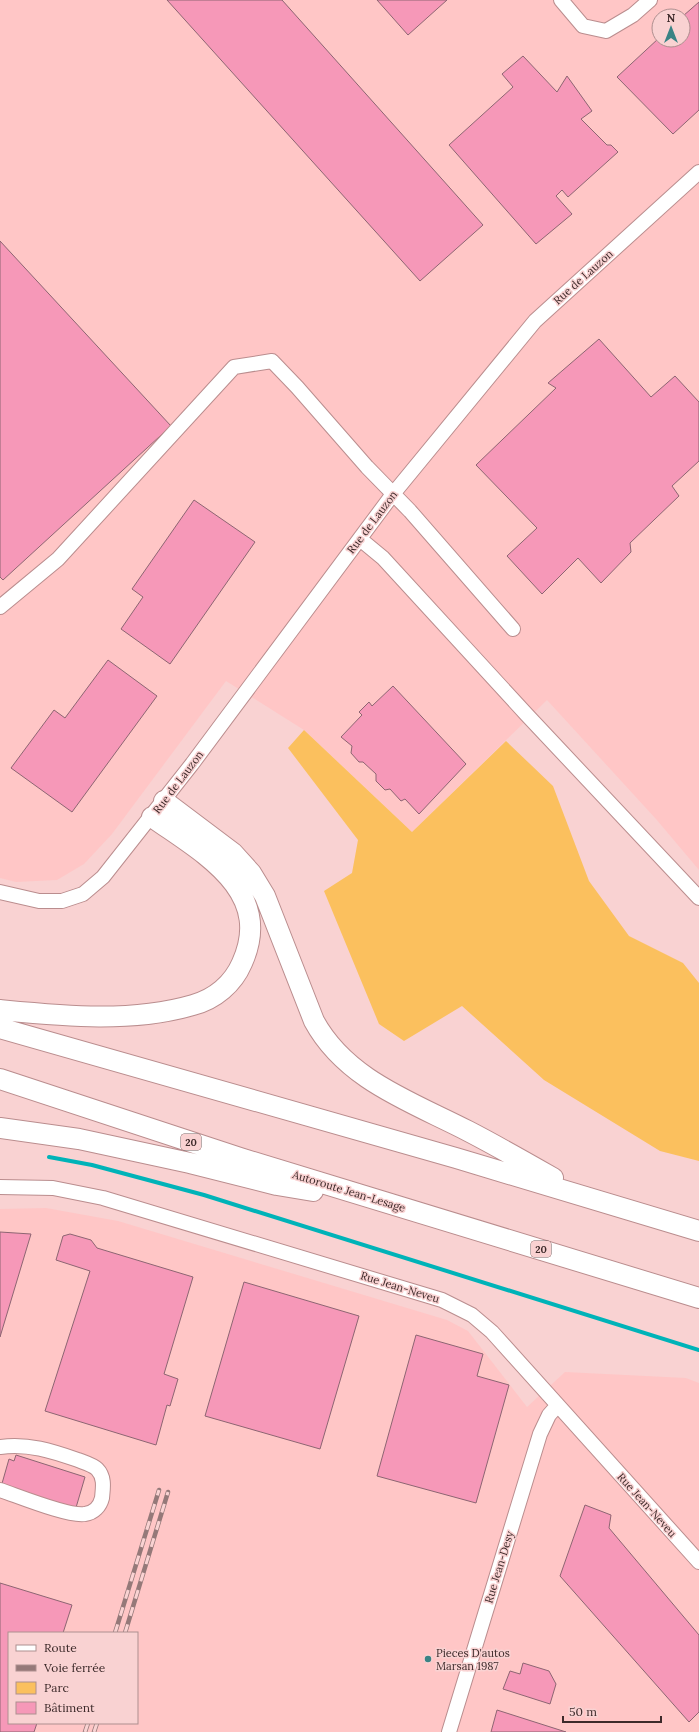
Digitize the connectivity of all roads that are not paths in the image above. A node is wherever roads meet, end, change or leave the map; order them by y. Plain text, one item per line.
1 (561, 0) edge
2 (650, 0) edge
3 (699, 172) edge
4 (393, 494) junction
5 (360, 539) junction
6 (0, 607) edge
7 (513, 629) dead end
8 (164, 801) junction
9 (152, 817) junction
10 (0, 892) edge
11 (699, 898) edge
12 (0, 1010) edge
13 (0, 1028) edge
14 (0, 1079) edge
15 (0, 1128) edge
16 (0, 1187) edge
17 (586, 1197) junction
18 (383, 1201) junction
19 (699, 1232) edge
20 (699, 1298) edge
21 (557, 1406) junction
22 (0, 1447) edge
23 (0, 1490) edge
24 (699, 1562) edge
25 (449, 1732) edge

1 - 2 street
3 - 4 street, Rue de Lauzon
4 - 5 street, Rue de Lauzon
4 - 6 street
4 - 7 street
5 - 8 street, Rue de Lauzon
5 - 11 street
8 - 9 street, Rue de Lauzon
8 - 17 highway
9 - 10 street, Rue de Lauzon
9 - 12 highway
13 - 17 highway
14 - 18 highway, Autoroute Jean-Lesage / 20
15 - 18 highway
16 - 21 street, Rue Jean-Neveu
17 - 19 highway
18 - 20 highway, Autoroute Jean-Lesage / 20
21 - 24 street, Rue Jean-Neveu
21 - 25 street, Rue Jean-Desy
22 - 23 street

